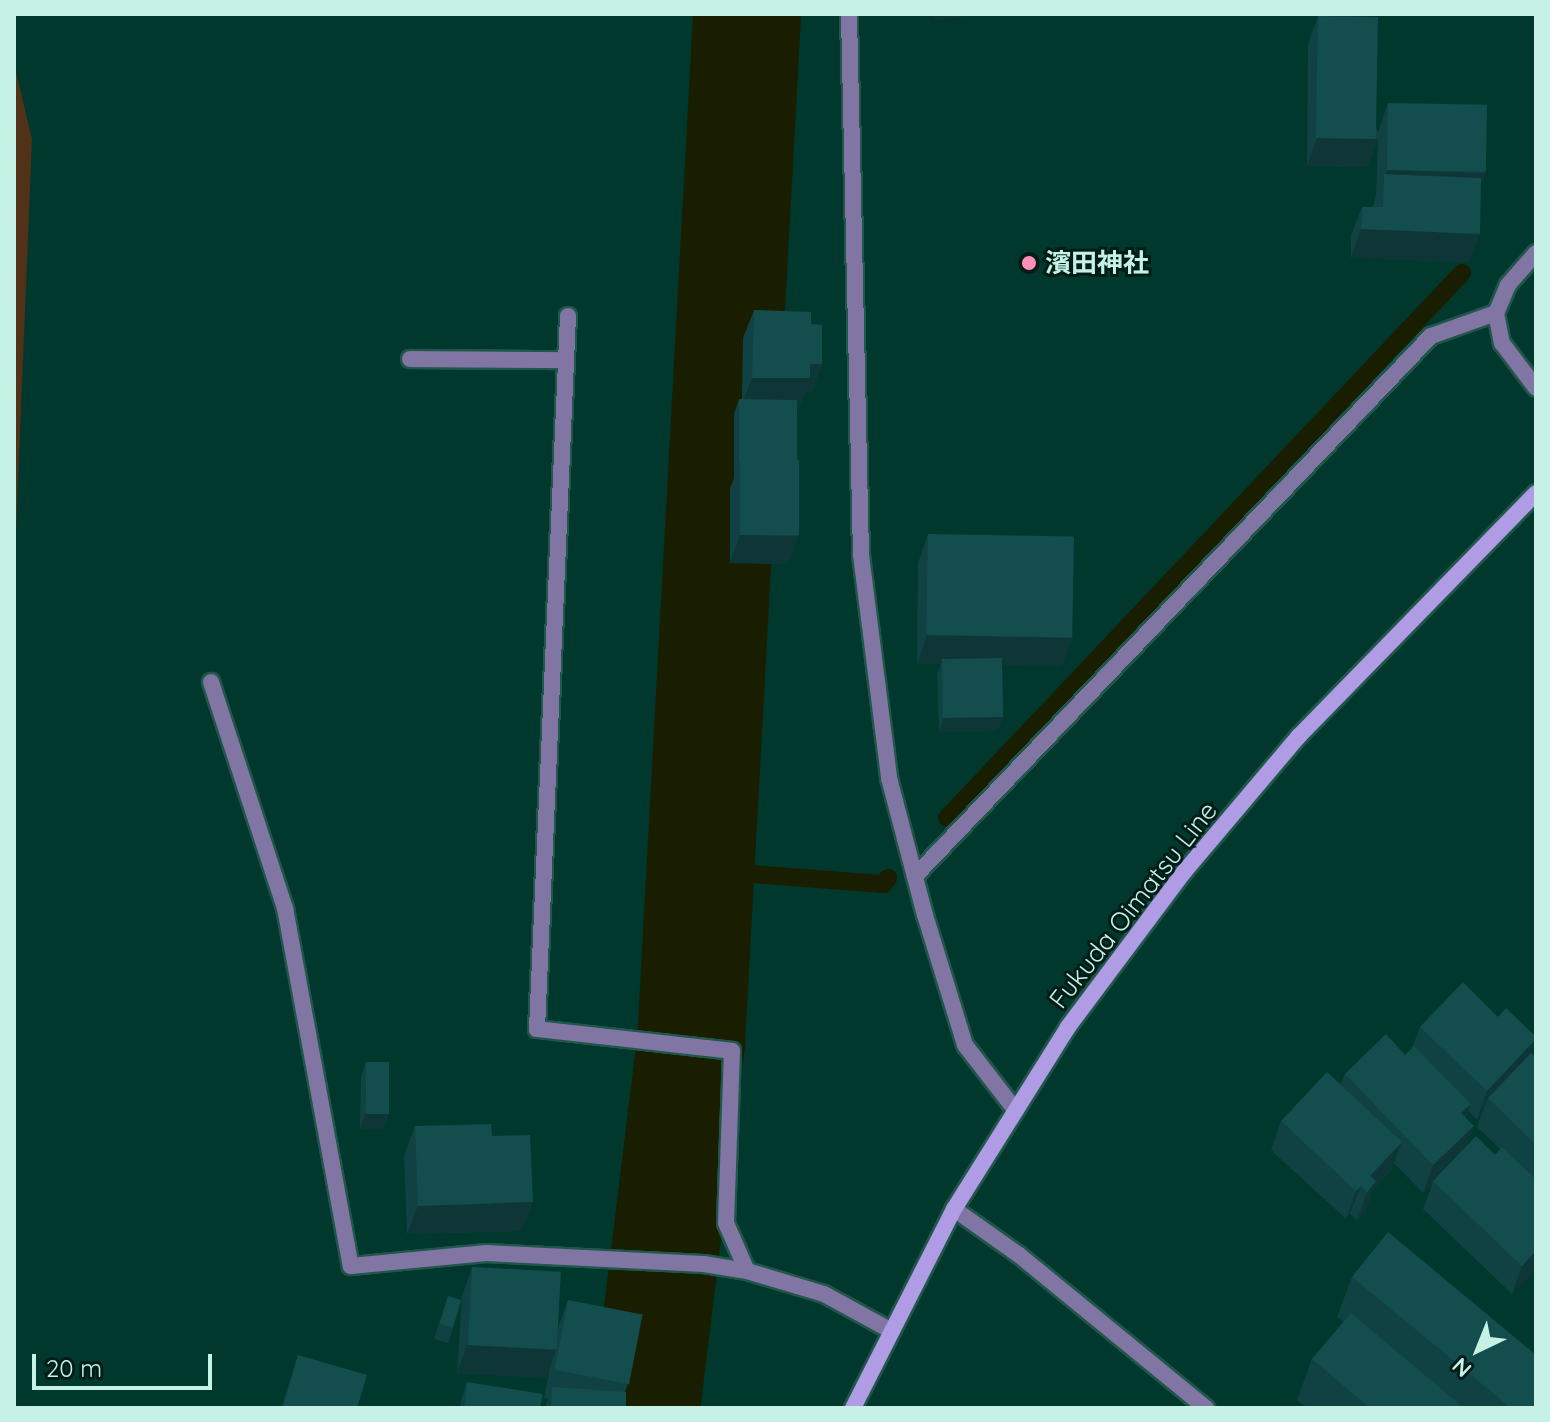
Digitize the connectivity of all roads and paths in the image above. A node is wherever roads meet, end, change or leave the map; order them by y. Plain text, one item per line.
1 (849, 14) edge
2 (1536, 253) edge
3 (1496, 313) junction
4 (568, 316) dead end
5 (410, 359) dead end
6 (566, 360) junction
7 (1536, 388) edge
8 (1536, 493) edge
9 (211, 682) dead end
10 (917, 874) junction
11 (1016, 1111) junction
12 (954, 1209) junction
13 (747, 1271) junction
14 (890, 1330) junction
15 (853, 1408) edge
16 (1206, 1408) edge

1 - 10 street
2 - 3 street
3 - 7 street
3 - 10 street
4 - 6 street
5 - 6 street
6 - 13 street
8 - 11 main road, Fukuda Oimatsu Line
9 - 13 street
10 - 11 street
11 - 12 main road, Fukuda Oimatsu Line
12 - 14 main road, Fukuda Oimatsu Line
12 - 16 street
13 - 14 street
14 - 15 main road, Fukuda Oimatsu Line

